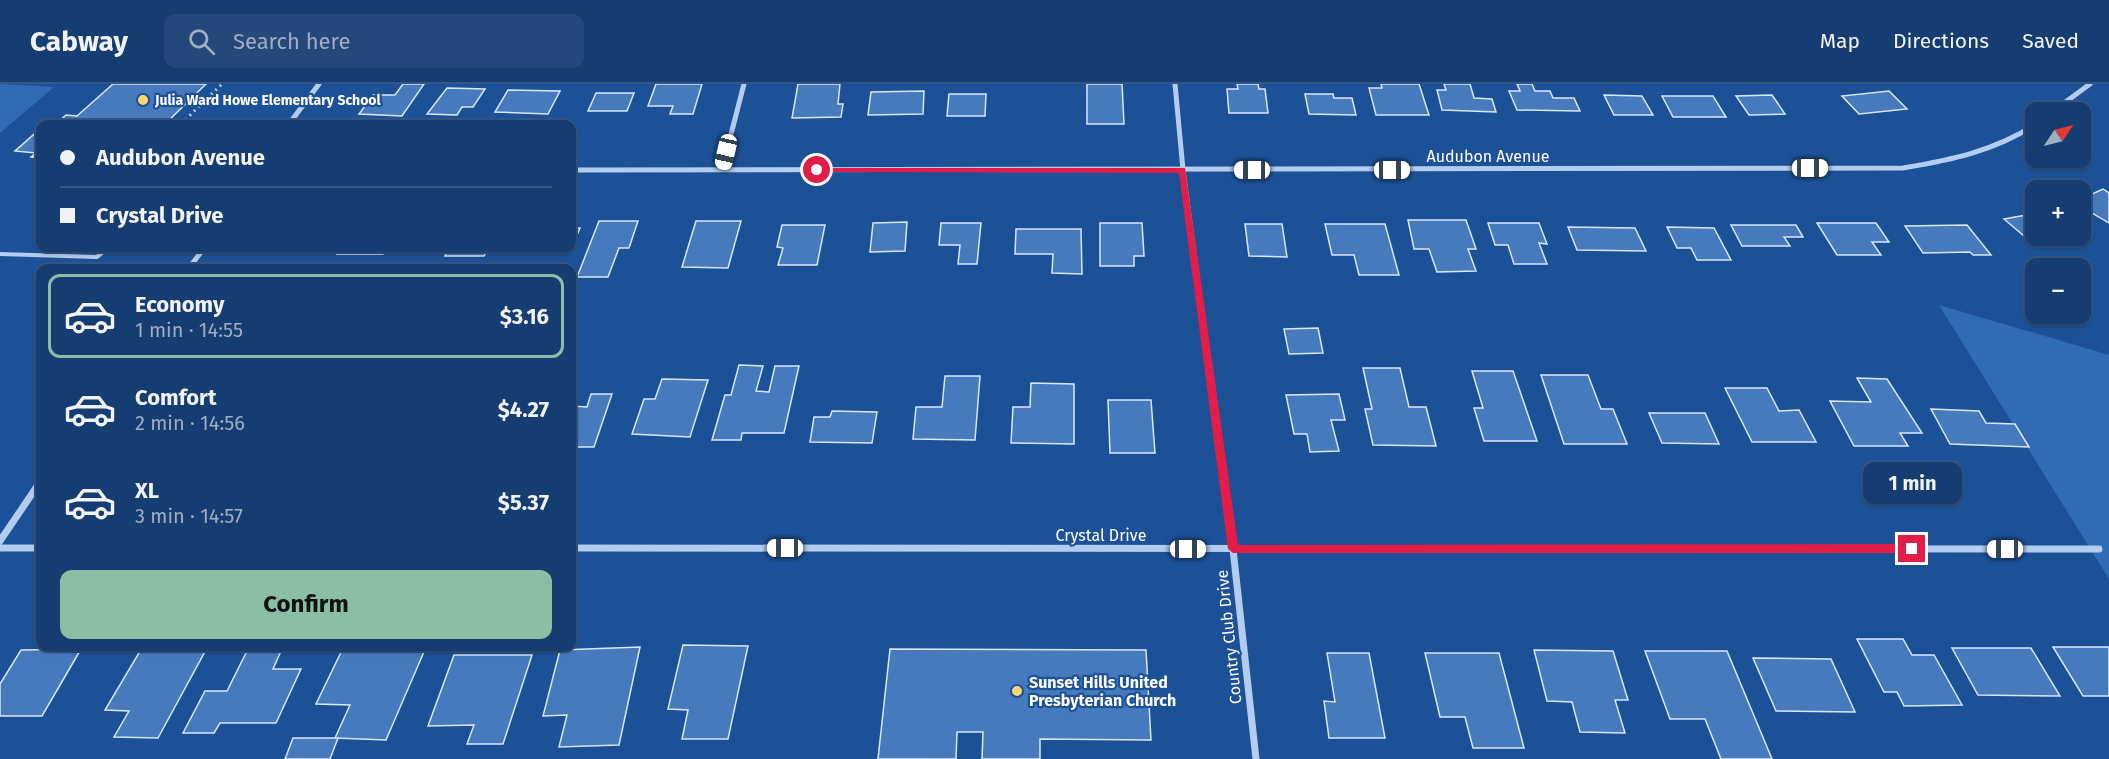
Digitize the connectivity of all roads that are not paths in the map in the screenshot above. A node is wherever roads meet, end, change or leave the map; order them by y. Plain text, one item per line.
1 (319, 84) edge
2 (744, 84) edge
3 (1175, 84) edge
4 (2090, 84) edge
5 (2066, 102) edge
6 (292, 120) edge
7 (2025, 132) edge
8 (722, 169) junction
9 (576, 170) edge
10 (1183, 170) junction
11 (104, 252) edge
12 (0, 254) edge
13 (36, 488) edge
14 (0, 541) edge
15 (0, 548) edge
16 (36, 548) edge
17 (576, 548) edge
18 (1233, 549) junction
19 (2099, 549) dead end
20 (1256, 759) edge

1 - 6 street
2 - 8 street
3 - 10 street, Country Club Drive
4 - 5 street
7 - 10 street, Audubon Avenue
8 - 9 street, Audubon Avenue
8 - 10 street, Audubon Avenue
10 - 18 street, Country Club Drive
11 - 12 lane
13 - 14 street
15 - 16 street
17 - 18 street, Crystal Drive
18 - 19 street, Crystal Drive
18 - 20 street, Country Club Drive

